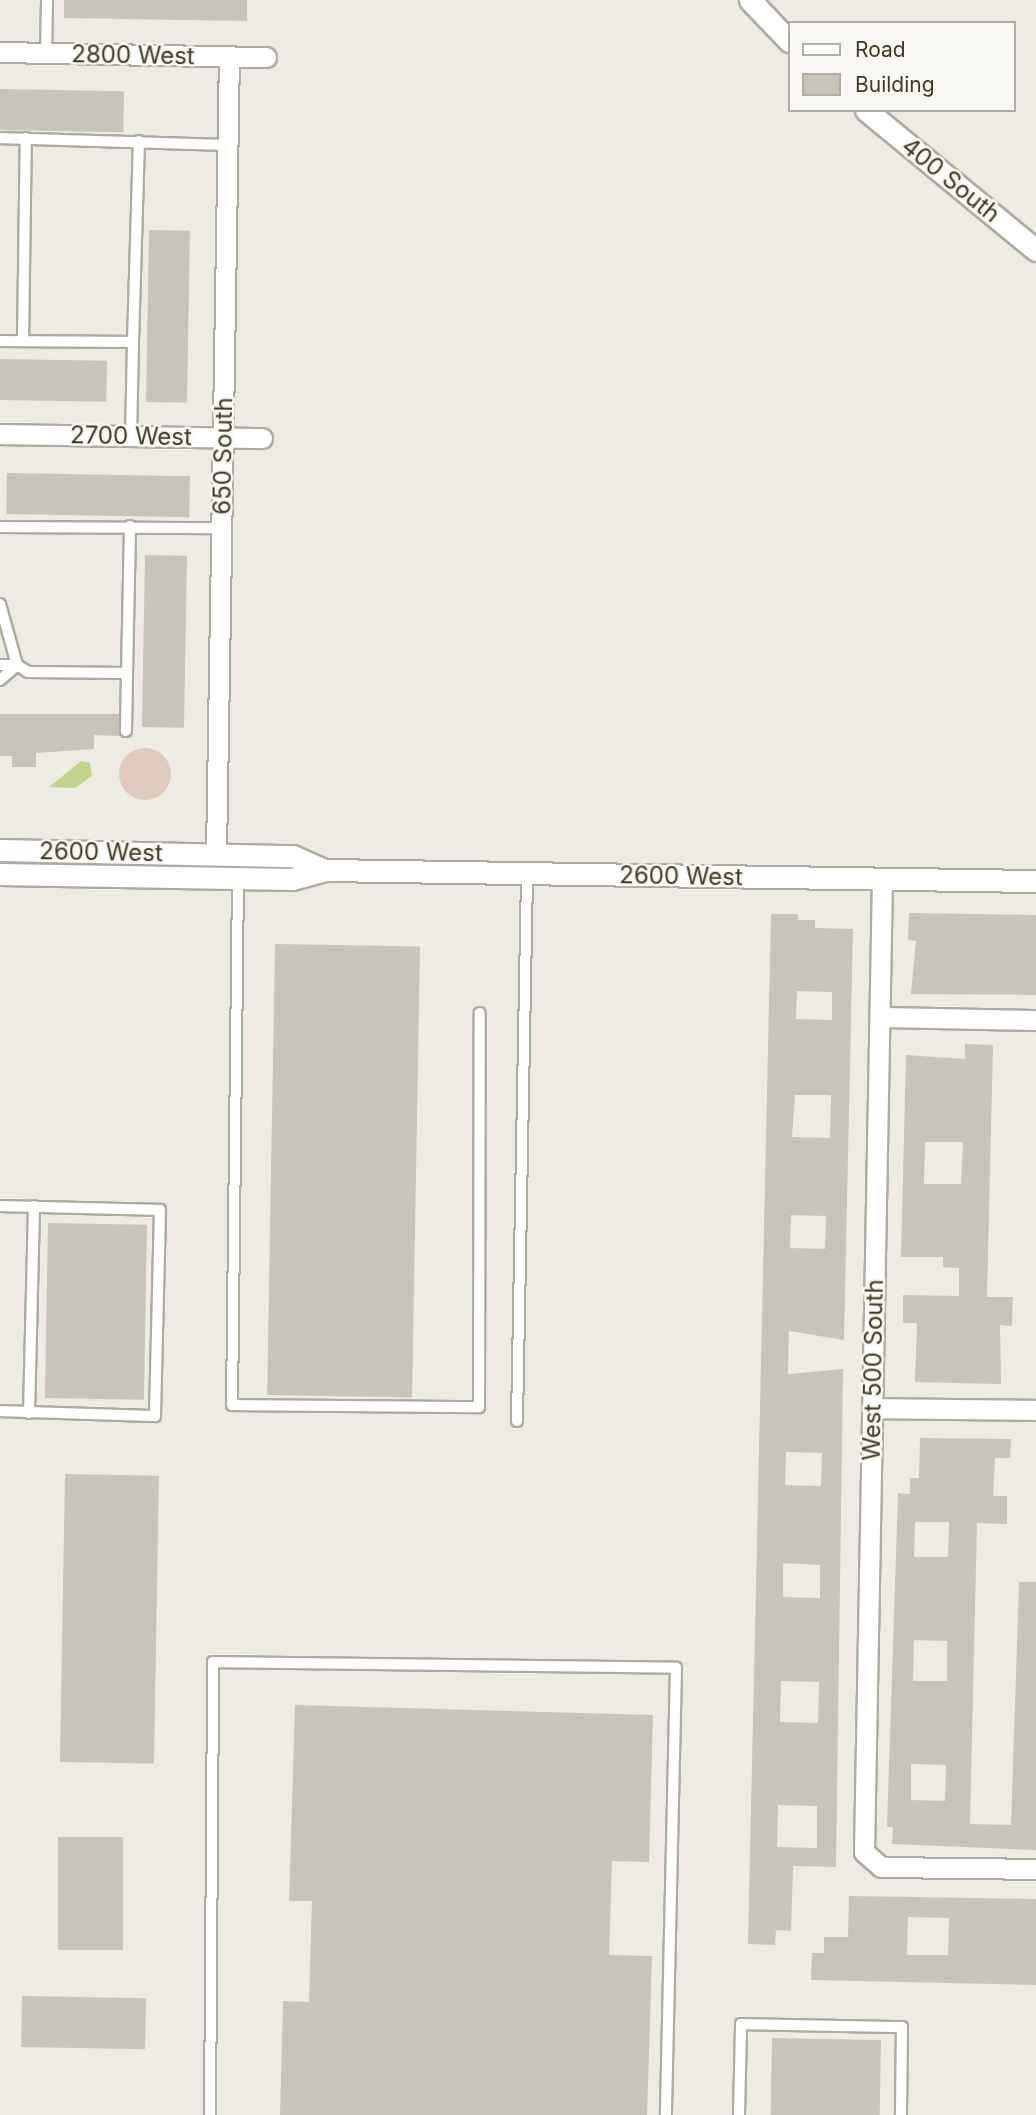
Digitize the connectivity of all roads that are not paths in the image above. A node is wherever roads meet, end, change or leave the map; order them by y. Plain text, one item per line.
1 (47, 0) edge
2 (750, 0) edge
3 (788, 40) edge
4 (0, 52) edge
5 (46, 52) junction
6 (229, 57) junction
7 (266, 57) dead end
8 (868, 112) edge
9 (0, 138) edge
10 (26, 138) junction
11 (139, 141) junction
12 (229, 145) junction
13 (1036, 250) edge
14 (0, 341) edge
15 (23, 341) junction
16 (133, 342) junction
17 (0, 434) edge
18 (131, 436) junction
19 (223, 436) junction
20 (262, 438) dead end
21 (130, 526) junction
22 (0, 527) edge
23 (222, 528) junction
24 (0, 604) edge
25 (0, 665) edge
26 (17, 665) junction
27 (127, 673) junction
28 (0, 680) edge
29 (126, 731) dead end
30 (0, 850) edge
31 (216, 854) junction
32 (325, 870) junction
33 (0, 874) edge
34 (527, 874) junction
35 (238, 878) junction
36 (882, 878) junction
37 (1036, 881) edge
38 (480, 1013) dead end
39 (881, 1017) junction
40 (1036, 1020) edge
41 (0, 1206) edge
42 (34, 1206) junction
43 (872, 1408) junction
44 (1036, 1410) edge
45 (0, 1411) edge
46 (29, 1413) junction
47 (517, 1421) dead end
48 (1036, 1869) edge
49 (210, 2115) edge
50 (666, 2115) edge
51 (739, 2115) edge
52 (901, 2115) edge

1 - 5 lane
2 - 3 street
4 - 5 street, 2800 West
5 - 6 street, 2800 West
6 - 7 street, 2800 West
6 - 12 street, 650 South
8 - 13 street, 400 South
9 - 10 lane
10 - 11 lane
10 - 15 lane
11 - 12 lane
11 - 16 lane
12 - 19 street, 650 South
14 - 15 lane
15 - 16 lane
16 - 18 lane
17 - 18 street, 2700 West
18 - 19 street, 2700 West
19 - 20 street, 2700 West
19 - 23 street, 650 South
21 - 22 lane
21 - 23 lane
21 - 27 lane
23 - 31 street, 650 South
24 - 26 lane
25 - 26 lane
26 - 27 lane
26 - 28 lane
27 - 29 lane
30 - 31 street, 2600 West
31 - 32 street, 2600 West
32 - 34 street, 2600 West
32 - 35 street, 2600 West
33 - 35 street, 2600 West
34 - 36 street, 2600 West
34 - 47 lane
35 - 38 lane
36 - 37 street, 2600 West
36 - 39 street, West 500 South
39 - 40 street
39 - 43 street, West 500 South
41 - 42 lane
42 - 46 lane
42 - 46 lane
43 - 44 street
43 - 48 street, West 500 South
45 - 46 lane
49 - 50 lane
51 - 52 lane

